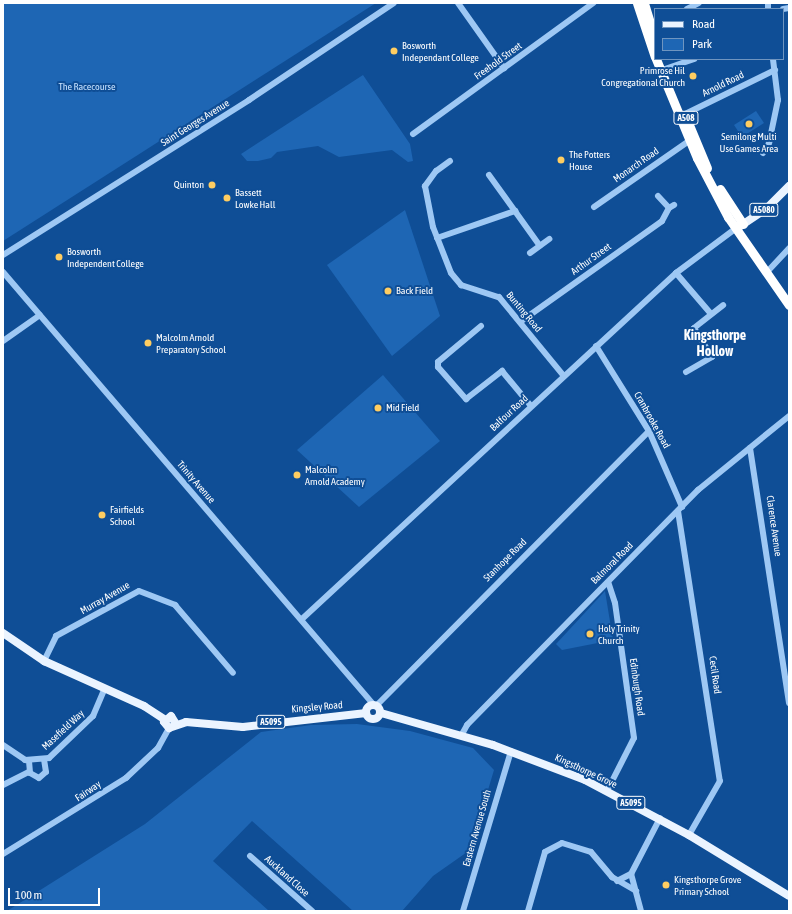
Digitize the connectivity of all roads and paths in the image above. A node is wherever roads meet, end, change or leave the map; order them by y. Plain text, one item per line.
1 (394, 3) edge
2 (458, 3) edge
3 (593, 3) edge
4 (637, 3) edge
5 (644, 3) edge
6 (699, 3) edge
7 (689, 8) edge
8 (653, 26) edge
9 (654, 55) edge
10 (656, 60) edge
11 (662, 60) edge
12 (691, 60) edge
13 (773, 60) edge
14 (504, 68) junction
15 (665, 69) junction
16 (775, 70) junction
17 (682, 115) junction
18 (413, 134) dead end
19 (689, 141) junction
20 (763, 153) dead end
21 (450, 161) dead end
22 (489, 175) dead end
23 (709, 176) junction
24 (789, 186) edge
25 (658, 196) dead end
26 (594, 206) dead end
27 (515, 211) junction
28 (739, 227) junction
29 (437, 238) junction
30 (549, 239) dead end
31 (540, 246) junction
32 (789, 248) edge
33 (530, 253) dead end
34 (3, 255) edge
35 (3, 272) edge
36 (767, 272) junction
37 (676, 273) junction
38 (722, 305) dead end
39 (789, 305) edge
40 (711, 314) junction
41 (40, 316) junction
42 (520, 322) junction
43 (482, 326) dead end
44 (465, 330) dead end
45 (470, 336) junction
46 (3, 341) edge
47 (596, 346) junction
48 (686, 372) dead end
49 (564, 376) junction
50 (531, 406) junction
51 (789, 416) edge
52 (649, 431) junction
53 (750, 448) junction
54 (680, 509) junction
55 (608, 582) junction
56 (302, 619) junction
57 (3, 633) edge
58 (44, 661) junction
59 (233, 673) dead end
60 (104, 690) junction
61 (789, 703) edge
62 (375, 705) junction
63 (366, 713) junction
64 (381, 713) junction
65 (172, 726) junction
66 (461, 736) junction
67 (3, 745) edge
68 (511, 751) junction
69 (29, 760) junction
70 (44, 760) junction
71 (29, 772) junction
72 (3, 784) edge
73 (607, 791) junction
74 (660, 818) junction
75 (689, 834) junction
76 (3, 854) edge
77 (250, 856) dead end
78 (631, 874) junction
79 (617, 881) junction
80 (636, 891) junction
81 (789, 896) edge
82 (312, 911) edge
83 (463, 911) edge
84 (528, 911) edge
85 (641, 911) edge

1 - 34 street, Saint Georges Avenue
2 - 14 street
3 - 14 street, Freehold Street
4 - 9 highway, A508
5 - 8 highway
6 - 7 street
10 - 17 highway, A508
11 - 15 highway, A508
12 - 15 street
13 - 16 street
14 - 18 street, Freehold Street
15 - 17 highway, A508
16 - 17 street, Arnold Road
16 - 20 street
17 - 19 highway, A508
17 - 23 highway, A508
19 - 23 highway, A508
19 - 26 street, Monarch Road
21 - 29 street, Bunting Road
22 - 27 street
23 - 28 highway, A508
24 - 28 main road, A5080
25 - 42 street, Arthur Street
27 - 29 street
27 - 31 street
28 - 36 highway, A508
28 - 37 street, Balfour Road
29 - 42 street, Bunting Road
30 - 31 street
31 - 33 street
32 - 36 street
35 - 41 street, Trinity Avenue
36 - 39 highway, A508
37 - 40 street
37 - 47 street, Balfour Road
38 - 40 street
40 - 48 street
41 - 46 street
41 - 56 street, Trinity Avenue
42 - 49 street, Bunting Road
43 - 45 street
44 - 45 street
45 - 50 street
47 - 49 street, Balfour Road
47 - 52 street, Cranbrooke Road
49 - 50 street, Balfour Road
50 - 56 street, Balfour Road
51 - 53 street, Balmoral Road
52 - 54 street, Cranbrooke Road
52 - 62 street, Stanhope Road
53 - 54 street, Balmoral Road
53 - 61 street, Clarence Avenue
54 - 55 street, Balmoral Road
54 - 75 street, Cecil Road
55 - 66 street, Balmoral Road
55 - 73 street, Edinburgh Road
56 - 62 street, Trinity Avenue
57 - 58 main road, Kingsley Road / A5095
58 - 59 street, Murray Avenue
58 - 60 main road, Kingsley Road / A5095
60 - 65 main road, Kingsley Road / A5095
60 - 70 street, Masefield Way
62 - 63 main road
62 - 64 main road
63 - 64 main road, Kingsley Road
63 - 65 main road, Kingsley Road / A5095
64 - 66 main road, Kingsthorpe Grove / A5095
65 - 76 street, Fairway
66 - 68 main road, Kingsthorpe Grove / A5095
67 - 69 street, Masefield Way
68 - 73 main road, Kingsthorpe Grove / A5095
68 - 83 street, Eastern Avenue South
69 - 70 street, Masefield Way
69 - 71 street
70 - 71 street, Masefield Way
71 - 72 street, Masefield Way
73 - 74 main road, Kingsthorpe Grove / A5095
74 - 75 main road, Kingsthorpe Grove / A5095
74 - 78 street
75 - 81 main road, Kingsthorpe Grove / A5095
77 - 82 street, Auckland Close
78 - 79 street
78 - 80 street
79 - 80 street
79 - 84 street
80 - 85 street

